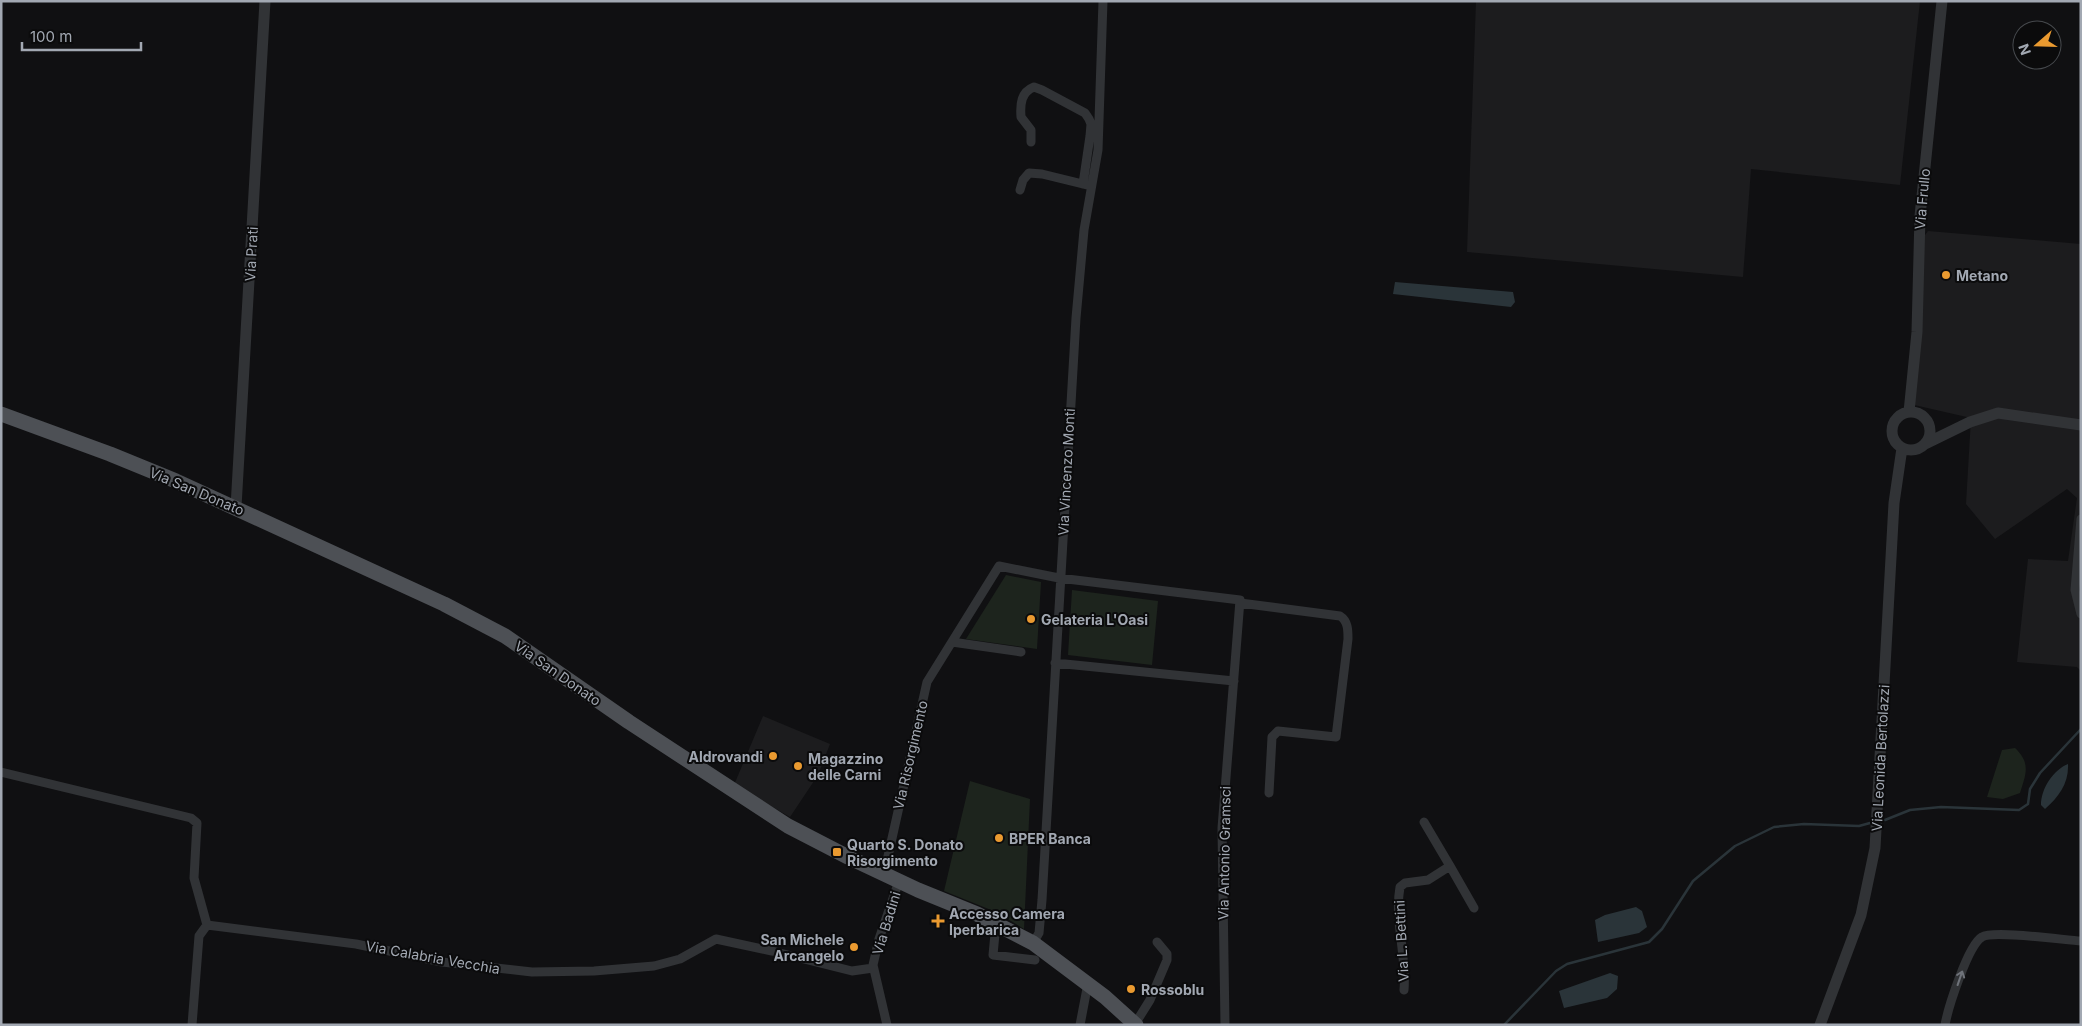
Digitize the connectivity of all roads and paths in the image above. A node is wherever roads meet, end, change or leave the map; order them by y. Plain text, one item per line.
1 (265, 1) edge
2 (1103, 1) edge
3 (1942, 1) edge
4 (1031, 142) dead end
5 (1087, 159) junction
6 (1097, 161) junction
7 (1088, 185) junction
8 (1020, 190) dead end
9 (1913, 413) junction
10 (1, 414) edge
11 (1927, 422) junction
12 (2081, 425) edge
13 (1951, 432) junction
14 (1920, 447) junction
15 (1902, 448) junction
16 (1896, 482) junction
17 (236, 507) junction
18 (2081, 519) edge
19 (1060, 578) junction
20 (1240, 603) junction
21 (2081, 614) edge
22 (952, 642) junction
23 (1021, 652) dead end
24 (1054, 663) junction
25 (1234, 681) junction
26 (1, 772) edge
27 (1269, 793) dead end
28 (1424, 822) dead end
29 (1450, 866) junction
30 (884, 874) junction
31 (899, 881) junction
32 (1474, 908) dead end
33 (996, 923) junction
34 (207, 925) junction
35 (2081, 941) edge
36 (1157, 942) dead end
37 (1034, 943) junction
38 (1035, 960) dead end
39 (873, 968) junction
40 (1088, 984) junction
41 (1404, 990) dead end
42 (1136, 1024) edge
43 (192, 1025) edge
44 (887, 1025) edge
45 (1080, 1025) edge
46 (1226, 1025) edge
47 (1820, 1025) edge
48 (1945, 1025) edge

1 - 17 street, Via Prati
2 - 6 street, Via Vincenzo Monti
3 - 9 street, Via Frullo
4 - 5 street
5 - 6 street
5 - 7 street
6 - 7 street, Via Vincenzo Monti
7 - 8 street
7 - 19 street, Via Vincenzo Monti
9 - 11 street
9 - 15 street
10 - 17 main road, Via San Donato
11 - 13 street
11 - 14 street
12 - 13 street
13 - 14 street
14 - 15 street
14 - 16 street, Via Leonida Bertolazzi
15 - 16 street, Via Leonida Bertolazzi
16 - 47 street, Via Leonida Bertolazzi
17 - 30 main road, Via San Donato
18 - 21 street
19 - 20 street
19 - 22 street, Via Risorgimento
19 - 24 street, Via Vincenzo Monti
20 - 25 street, Via Antonio Gramsci
20 - 27 street
22 - 23 street
22 - 30 street, Via Risorgimento
24 - 25 street
24 - 37 street, Via Vincenzo Monti
25 - 46 street, Via Antonio Gramsci
26 - 34 street
28 - 29 street
29 - 32 street
29 - 41 street, Via L. Bettini
30 - 31 main road, Via San Donato
31 - 33 main road, Via San Donato
31 - 39 street, Via Badini
33 - 37 main road, Via San Donato
33 - 38 street
34 - 39 street, Via Calabria Vecchia
34 - 43 street
48 -> 35 street
36 - 42 street, Via San Donato
37 - 40 main road, Via San Donato
39 - 44 street, Via Badini
40 - 42 main road, Via San Donato
40 - 45 street

